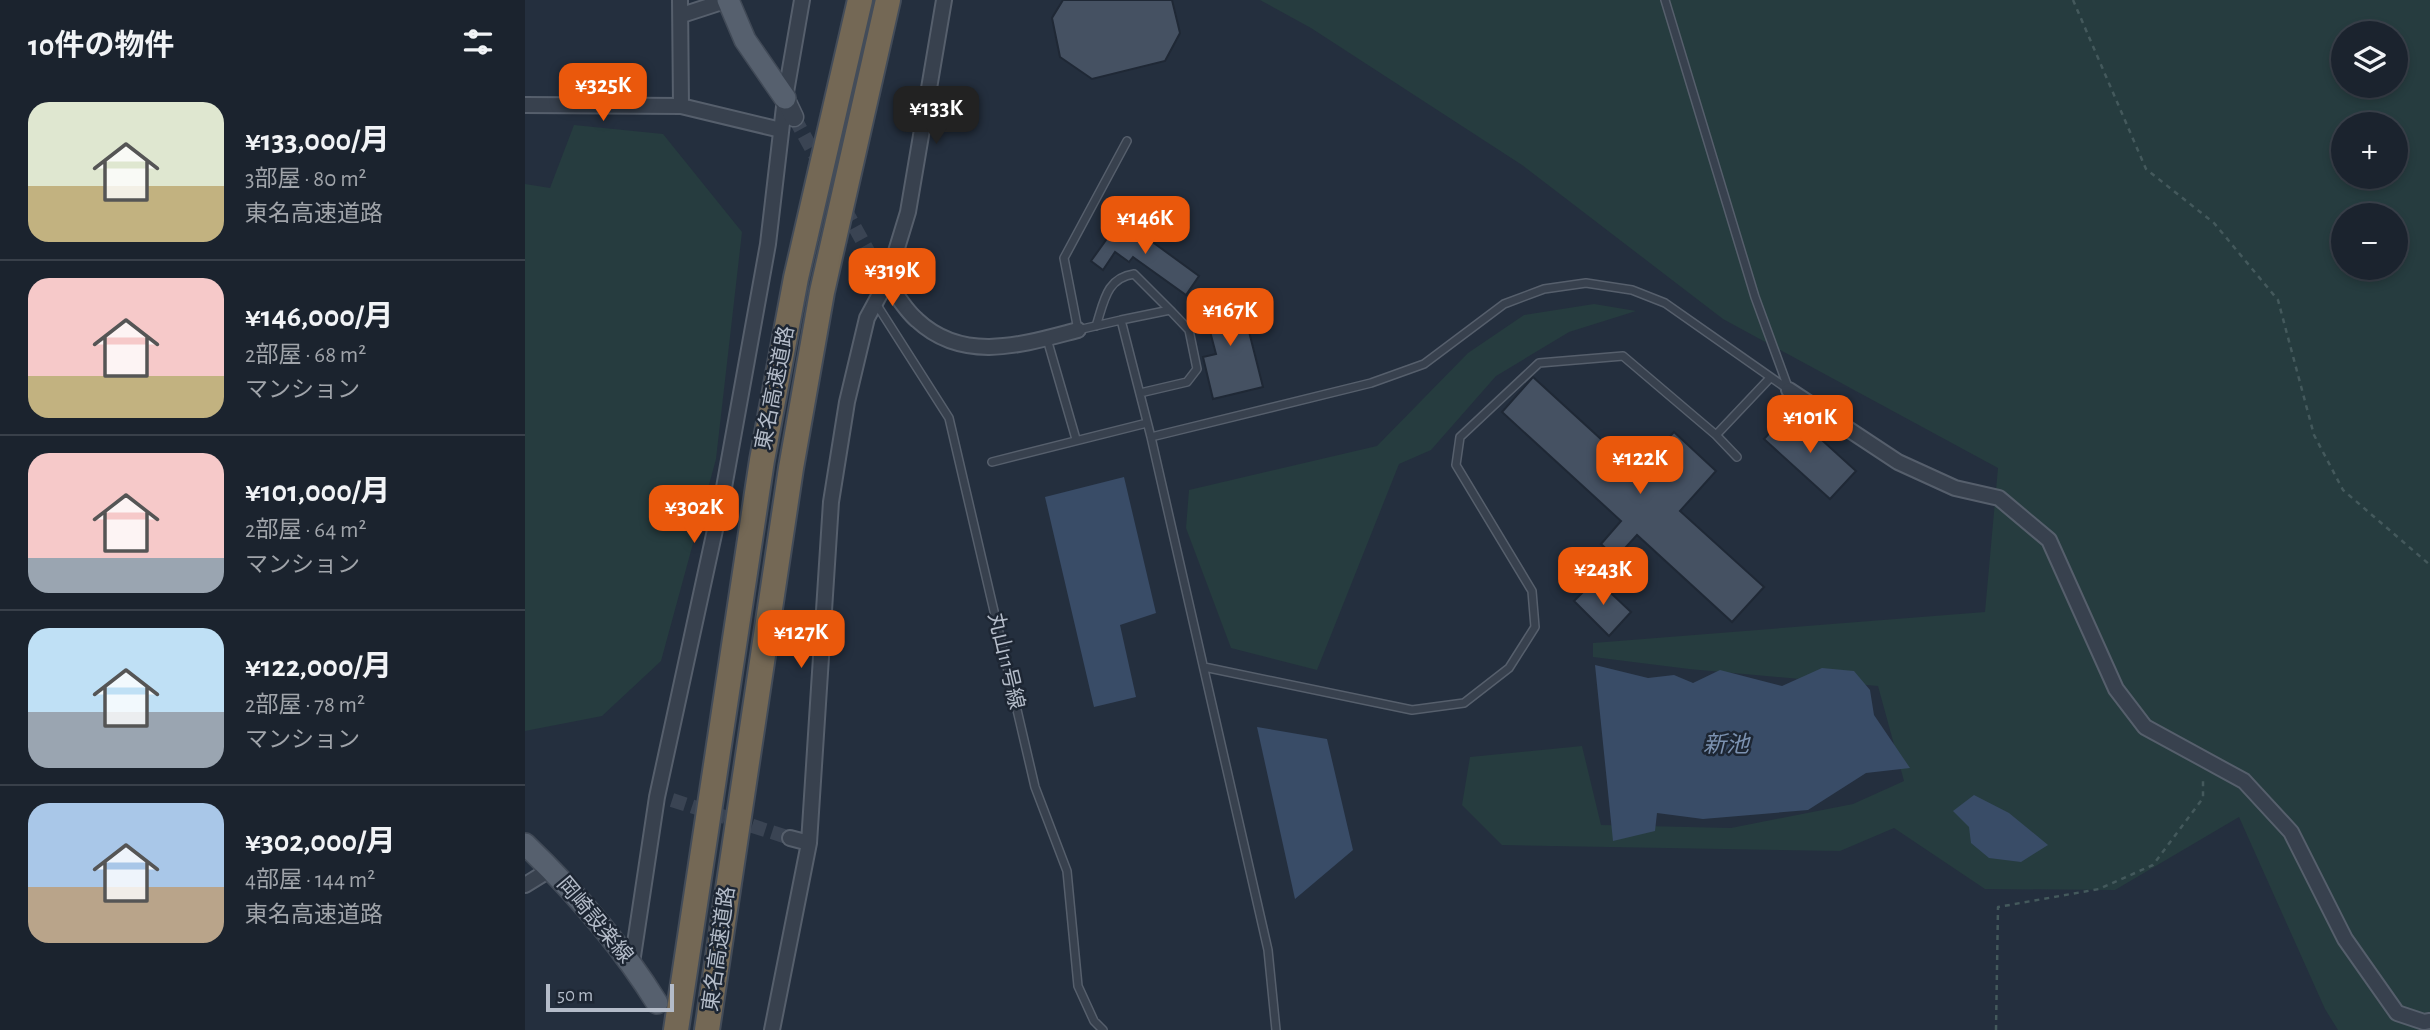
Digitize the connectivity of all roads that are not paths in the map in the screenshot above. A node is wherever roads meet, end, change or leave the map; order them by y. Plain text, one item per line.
1 (681, 0) edge
2 (728, 0) edge
3 (802, 0) edge
4 (860, 0) edge
5 (888, 0) edge
6 (944, 0) edge
7 (1665, 0) edge
8 (682, 15) junction
9 (525, 105) edge
10 (681, 106) junction
11 (790, 107) junction
12 (781, 130) junction
13 (1127, 141) dead end
14 (874, 262) tunnel mouth
15 (887, 281) junction
16 (875, 302) junction
17 (1170, 310) junction
18 (1121, 320) junction
19 (1095, 326) junction
20 (1078, 330) junction
21 (1047, 338) junction
22 (1770, 378) junction
23 (1789, 390) junction
24 (1140, 393) junction
25 (1147, 423) junction
26 (1716, 435) junction
27 (1151, 437) junction
28 (1076, 439) junction
29 (1737, 457) dead end
30 (992, 462) dead end
31 (1204, 667) junction
32 (790, 838) tunnel mouth
33 (809, 842) junction
34 (525, 844) edge
35 (551, 869) junction
36 (525, 885) edge
37 (632, 962) junction
38 (657, 1003) dead end
39 (2430, 1021) edge
40 (676, 1030) edge
41 (707, 1030) edge
42 (772, 1030) edge
43 (1103, 1030) edge
44 (1276, 1030) edge

1 - 8 street
2 - 8 street
2 - 11 main road
3 - 11 street
4 - 40 highway, 東名高速道路
5 - 41 highway, 東名高速道路
6 - 15 street
7 - 23 lane
8 - 10 street
9 - 10 street
10 - 12 street
11 - 12 street
12 - 37 street
13 - 20 lane
14 - 15 street
15 - 16 street
15 - 21 street
16 - 33 street
16 - 43 lane, 丸山11号線
17 - 18 lane
17 - 19 lane
17 - 24 lane
18 - 19 lane
18 - 24 lane
19 - 20 lane
20 - 21 street
21 - 28 lane
22 - 23 lane
22 - 26 lane
22 - 27 lane
23 - 39 street
24 - 25 lane
25 - 27 lane
25 - 28 lane
26 - 29 lane
26 - 31 lane
27 - 31 lane
28 - 30 lane
31 - 44 lane
32 - 33 street
33 - 42 street
34 - 35 main road, 岡崎設楽線
35 - 36 street
35 - 37 main road, 岡崎設楽線
37 - 38 main road, 岡崎設楽線

